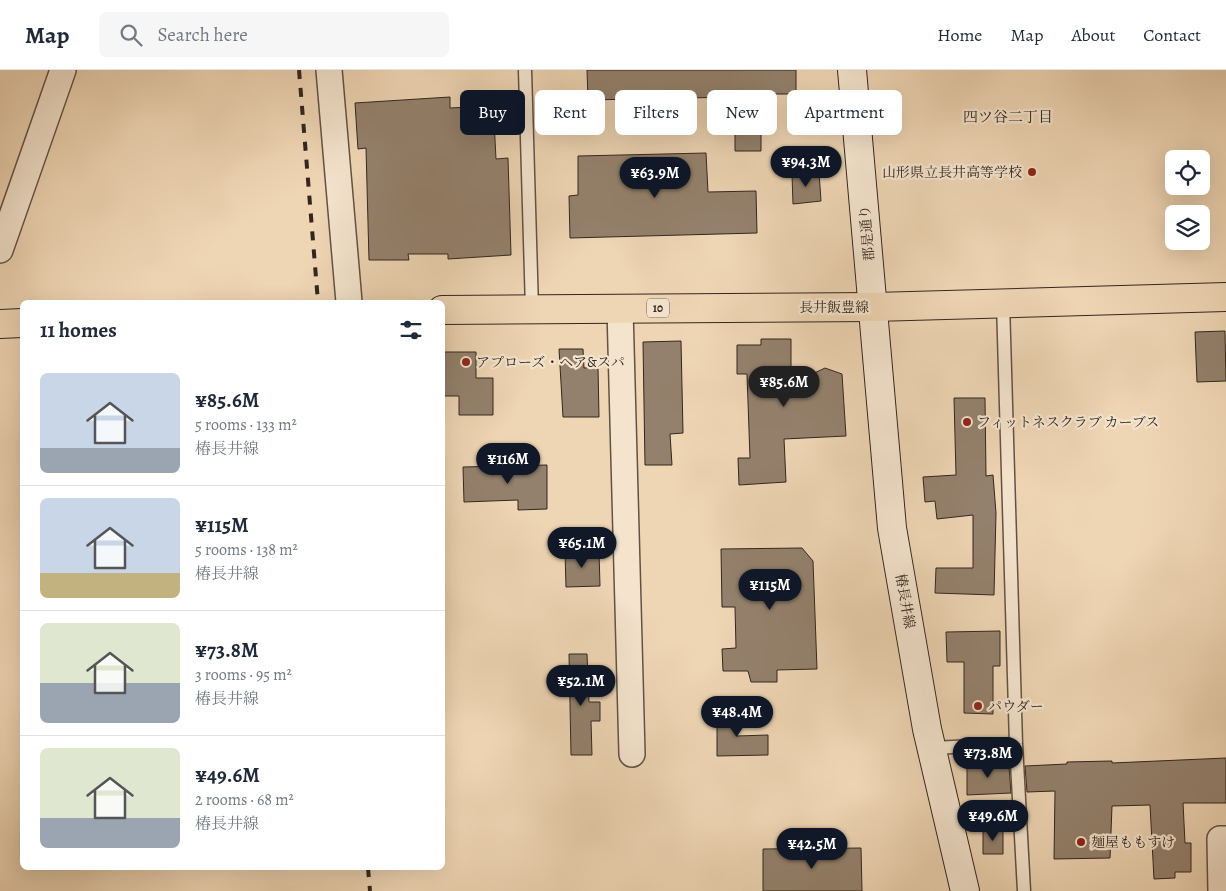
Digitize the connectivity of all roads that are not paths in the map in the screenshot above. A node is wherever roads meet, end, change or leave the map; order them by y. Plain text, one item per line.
1 (62, 70) edge
2 (329, 70) edge
3 (525, 70) edge
4 (852, 70) edge
5 (0, 250) edge
6 (1226, 297) edge
7 (349, 300) edge
8 (1004, 303) junction
9 (874, 307) junction
10 (620, 308) junction
11 (532, 309) junction
12 (445, 310) edge
13 (20, 323) edge
14 (0, 324) edge
15 (1016, 744) junction
16 (932, 748) junction
17 (632, 754) dead end
18 (1226, 839) edge
19 (964, 891) edge
20 (1024, 891) edge
21 (1221, 891) edge

1 - 5 street
2 - 7 street
3 - 11 lane
4 - 9 main road, 郡是通り
6 - 8 main road, 長井飯豊線 / 10
8 - 9 main road, 長井飯豊線 / 10
8 - 15 lane
9 - 10 main road, 長井飯豊線 / 10
9 - 16 main road, 椿長井線
10 - 11 main road, 長井飯豊線 / 10
10 - 17 street
11 - 12 main road, 長井飯豊線 / 10
13 - 14 main road
15 - 16 lane
15 - 20 lane
16 - 19 main road, 椿長井線
18 - 21 street

